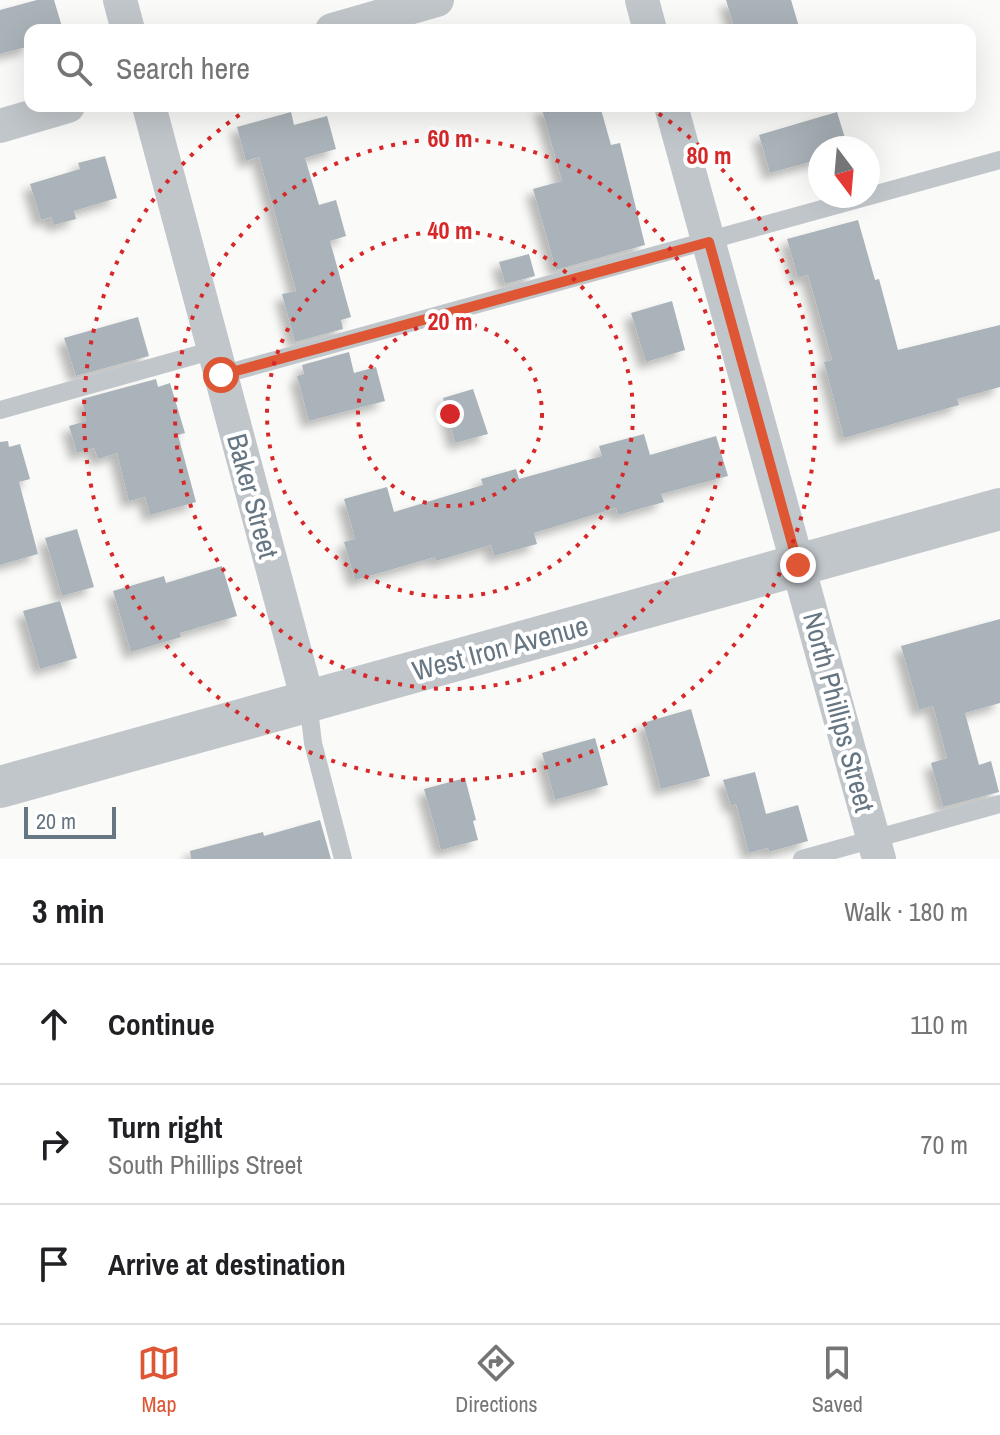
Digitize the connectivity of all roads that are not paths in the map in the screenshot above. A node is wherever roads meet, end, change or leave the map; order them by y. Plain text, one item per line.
1 (120, 0) edge
2 (437, 0) edge
3 (642, 0) edge
4 (126, 24) edge
5 (353, 24) edge
6 (648, 24) edge
7 (48, 112) edge
8 (151, 112) edge
9 (673, 112) edge
10 (0, 126) edge
11 (1000, 160) edge
12 (709, 242) junction
13 (218, 363) junction
14 (0, 410) edge
15 (1000, 509) edge
16 (798, 565) junction
17 (308, 701) junction
18 (0, 787) edge
19 (1000, 804) edge
20 (876, 849) edge
21 (343, 859) edge
22 (802, 859) edge

1 - 4 street
2 - 5 street
3 - 6 street
7 - 10 street
8 - 13 street, Baker Street
9 - 12 street, North Phillips Street
11 - 12 lane
12 - 13 lane
12 - 16 street, North Phillips Street
13 - 14 lane
13 - 17 street, Baker Street
15 - 16 street, West Iron Avenue
16 - 17 street, West Iron Avenue
16 - 20 street, North Phillips Street
17 - 18 street, West Iron Avenue
17 - 21 lane
19 - 20 lane
20 - 22 lane

